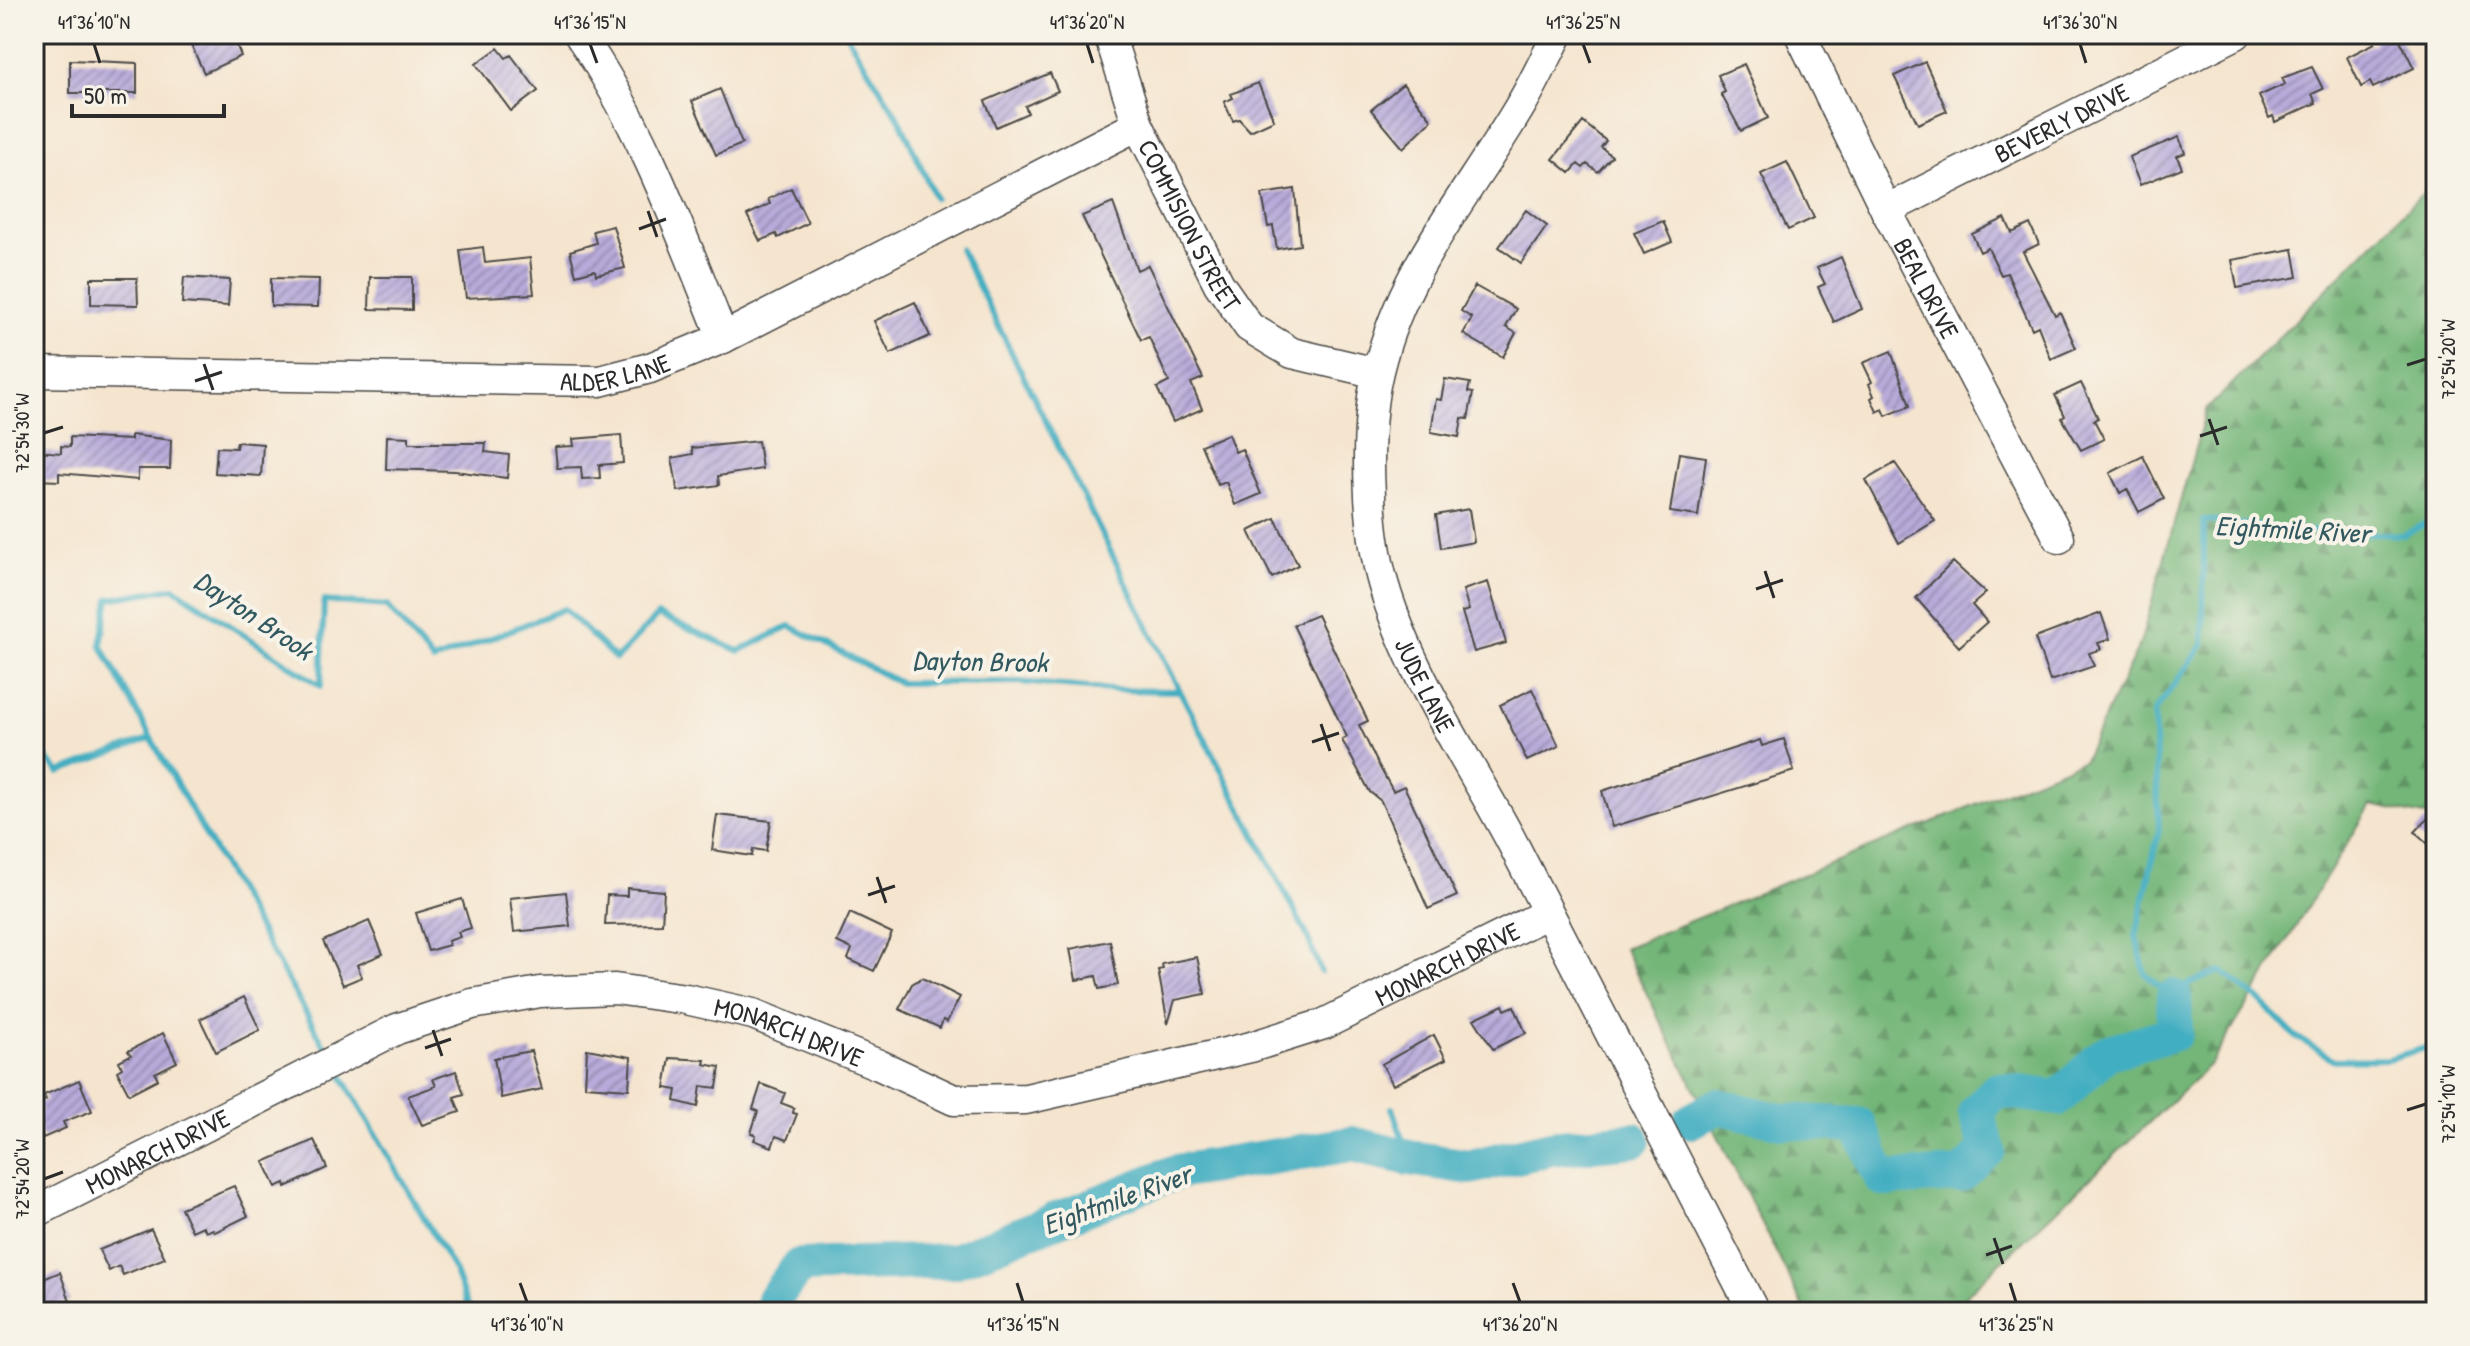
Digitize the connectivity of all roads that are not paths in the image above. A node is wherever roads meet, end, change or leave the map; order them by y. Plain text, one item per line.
1 (579, 34) edge
2 (1109, 34) edge
3 (1558, 34) edge
4 (1800, 34) edge
5 (2236, 34) edge
6 (1138, 125) junction
7 (1886, 210) junction
8 (723, 338) junction
9 (34, 372) edge
10 (1377, 373) junction
11 (2059, 538) dead end
12 (1548, 913) junction
13 (34, 1213) edge
14 (1754, 1312) edge

1 - 8 street
2 - 6 street, COMMISION STREET
3 - 10 street, JUDE LANE
4 - 7 street, BEAL DRIVE
5 - 7 street, BEVERLY DRIVE
6 - 8 street, ALDER LANE
6 - 10 street, COMMISION STREET
7 - 11 street, BEAL DRIVE
8 - 9 street, ALDER LANE
10 - 12 street, JUDE LANE
12 - 13 street, MONARCH DRIVE
12 - 14 street, JUDE LANE

